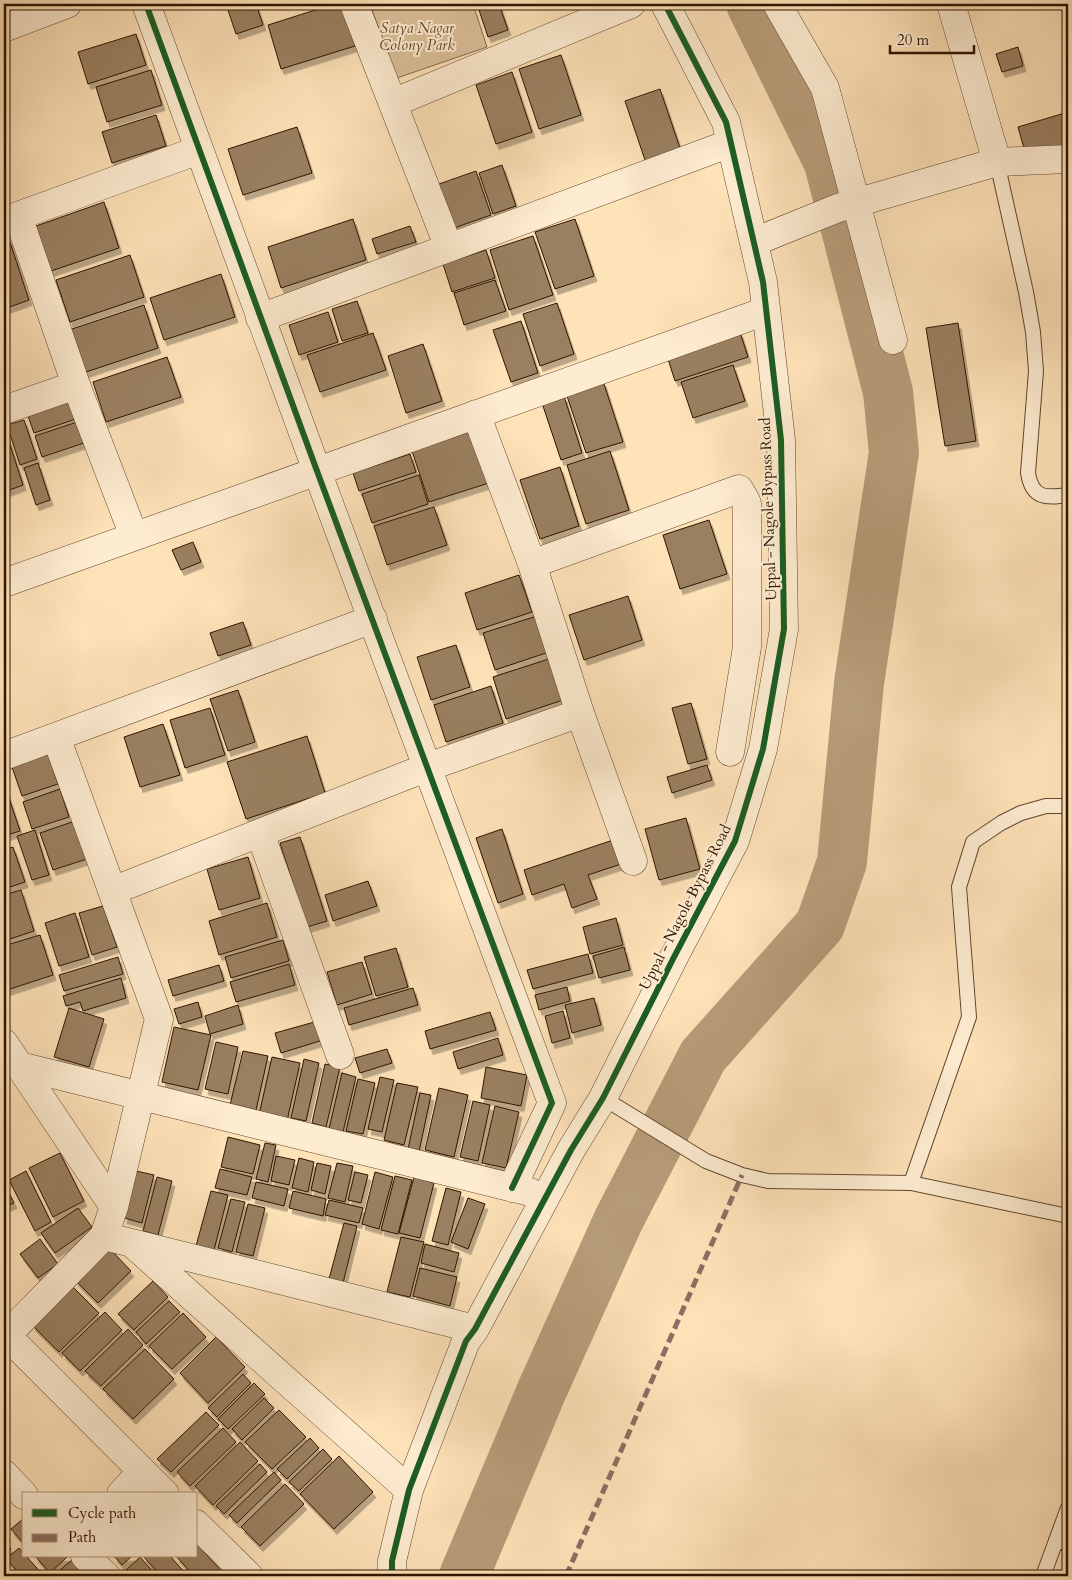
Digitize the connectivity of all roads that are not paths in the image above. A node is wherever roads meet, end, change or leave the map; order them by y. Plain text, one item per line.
1 (67, 4) edge
2 (146, 4) edge
3 (354, 4) edge
4 (632, 4) edge
5 (665, 4) edge
6 (778, 4) edge
7 (951, 4) edge
8 (4, 28) edge
9 (393, 103) junction
10 (731, 143) junction
11 (198, 150) junction
12 (1068, 159) edge
13 (996, 162) junction
14 (854, 203) junction
15 (11, 218) edge
16 (754, 242) junction
17 (449, 248) junction
18 (766, 311) junction
19 (260, 318) junction
20 (893, 340) dead end
21 (76, 385) junction
22 (4, 410) edge
23 (476, 414) junction
24 (317, 471) junction
25 (1068, 496) edge
26 (134, 536) junction
27 (532, 564) junction
28 (4, 583) edge
29 (373, 619) junction
30 (580, 713) junction
31 (56, 737) junction
32 (730, 752) dead end
33 (4, 756) edge
34 (428, 767) junction
35 (1068, 806) edge
36 (260, 833) junction
37 (633, 861) dead end
38 (112, 891) junction
39 (4, 1043) edge
40 (340, 1055) dead end
41 (20, 1066) junction
42 (140, 1096) junction
43 (603, 1098) junction
44 (911, 1183) junction
45 (512, 1188) junction
46 (546, 1196) junction
47 (114, 1207) junction
48 (1068, 1216) edge
49 (104, 1236) junction
50 (132, 1242) junction
51 (475, 1329) junction
52 (5, 1335) edge
53 (142, 1471) junction
54 (4, 1474) edge
55 (410, 1490) junction
56 (123, 1492) edge
57 (163, 1492) edge
58 (22, 1493) edge
59 (1068, 1508) edge
60 (198, 1526) edge
61 (1062, 1542) edge
62 (87, 1558) edge
63 (106, 1576) edge
64 (249, 1576) edge
65 (392, 1576) edge
66 (1043, 1576) edge

1 - 8 street
2 - 11 street
3 - 9 street
4 - 9 street
5 - 10 street, Uppal - Nagole Bypass Road
6 - 14 street
7 - 13 street
9 - 17 street
10 - 16 street, Uppal - Nagole Bypass Road
10 - 17 street
11 - 15 street
11 - 19 street
12 - 13 street
13 - 14 street
13 - 25 lane
14 - 16 street
14 - 20 street
15 - 21 street
16 - 18 street, Uppal - Nagole Bypass Road
17 - 19 street
18 - 23 street
18 - 43 street, Uppal - Nagole Bypass Road
19 - 24 street
21 - 22 street
21 - 26 street
23 - 24 street
23 - 27 street
24 - 26 street
24 - 29 street
26 - 28 street
27 - 30 street
27 - 32 street
29 - 31 street
29 - 34 street
30 - 34 street
30 - 37 street
31 - 33 street
31 - 38 street
34 - 36 street
34 - 45 street
35 - 44 lane
36 - 38 street
36 - 40 street
38 - 42 street
39 - 41 street
41 - 42 street
41 - 47 street
42 - 45 street
42 - 47 street
43 - 44 lane
43 - 46 street, Uppal - Nagole Bypass Road
44 - 48 lane
45 - 46 street
46 - 51 street, Uppal - Nagole Bypass Road
47 - 49 street
49 - 50 street
49 - 52 street
50 - 51 street
50 - 55 street
51 - 55 street, Uppal - Nagole Bypass Road
52 - 53 street
53 - 56 street
53 - 57 street
54 - 58 street
55 - 65 street, Uppal - Nagole Bypass Road
59 - 61 lane
60 - 64 street
61 - 66 lane
62 - 63 street

